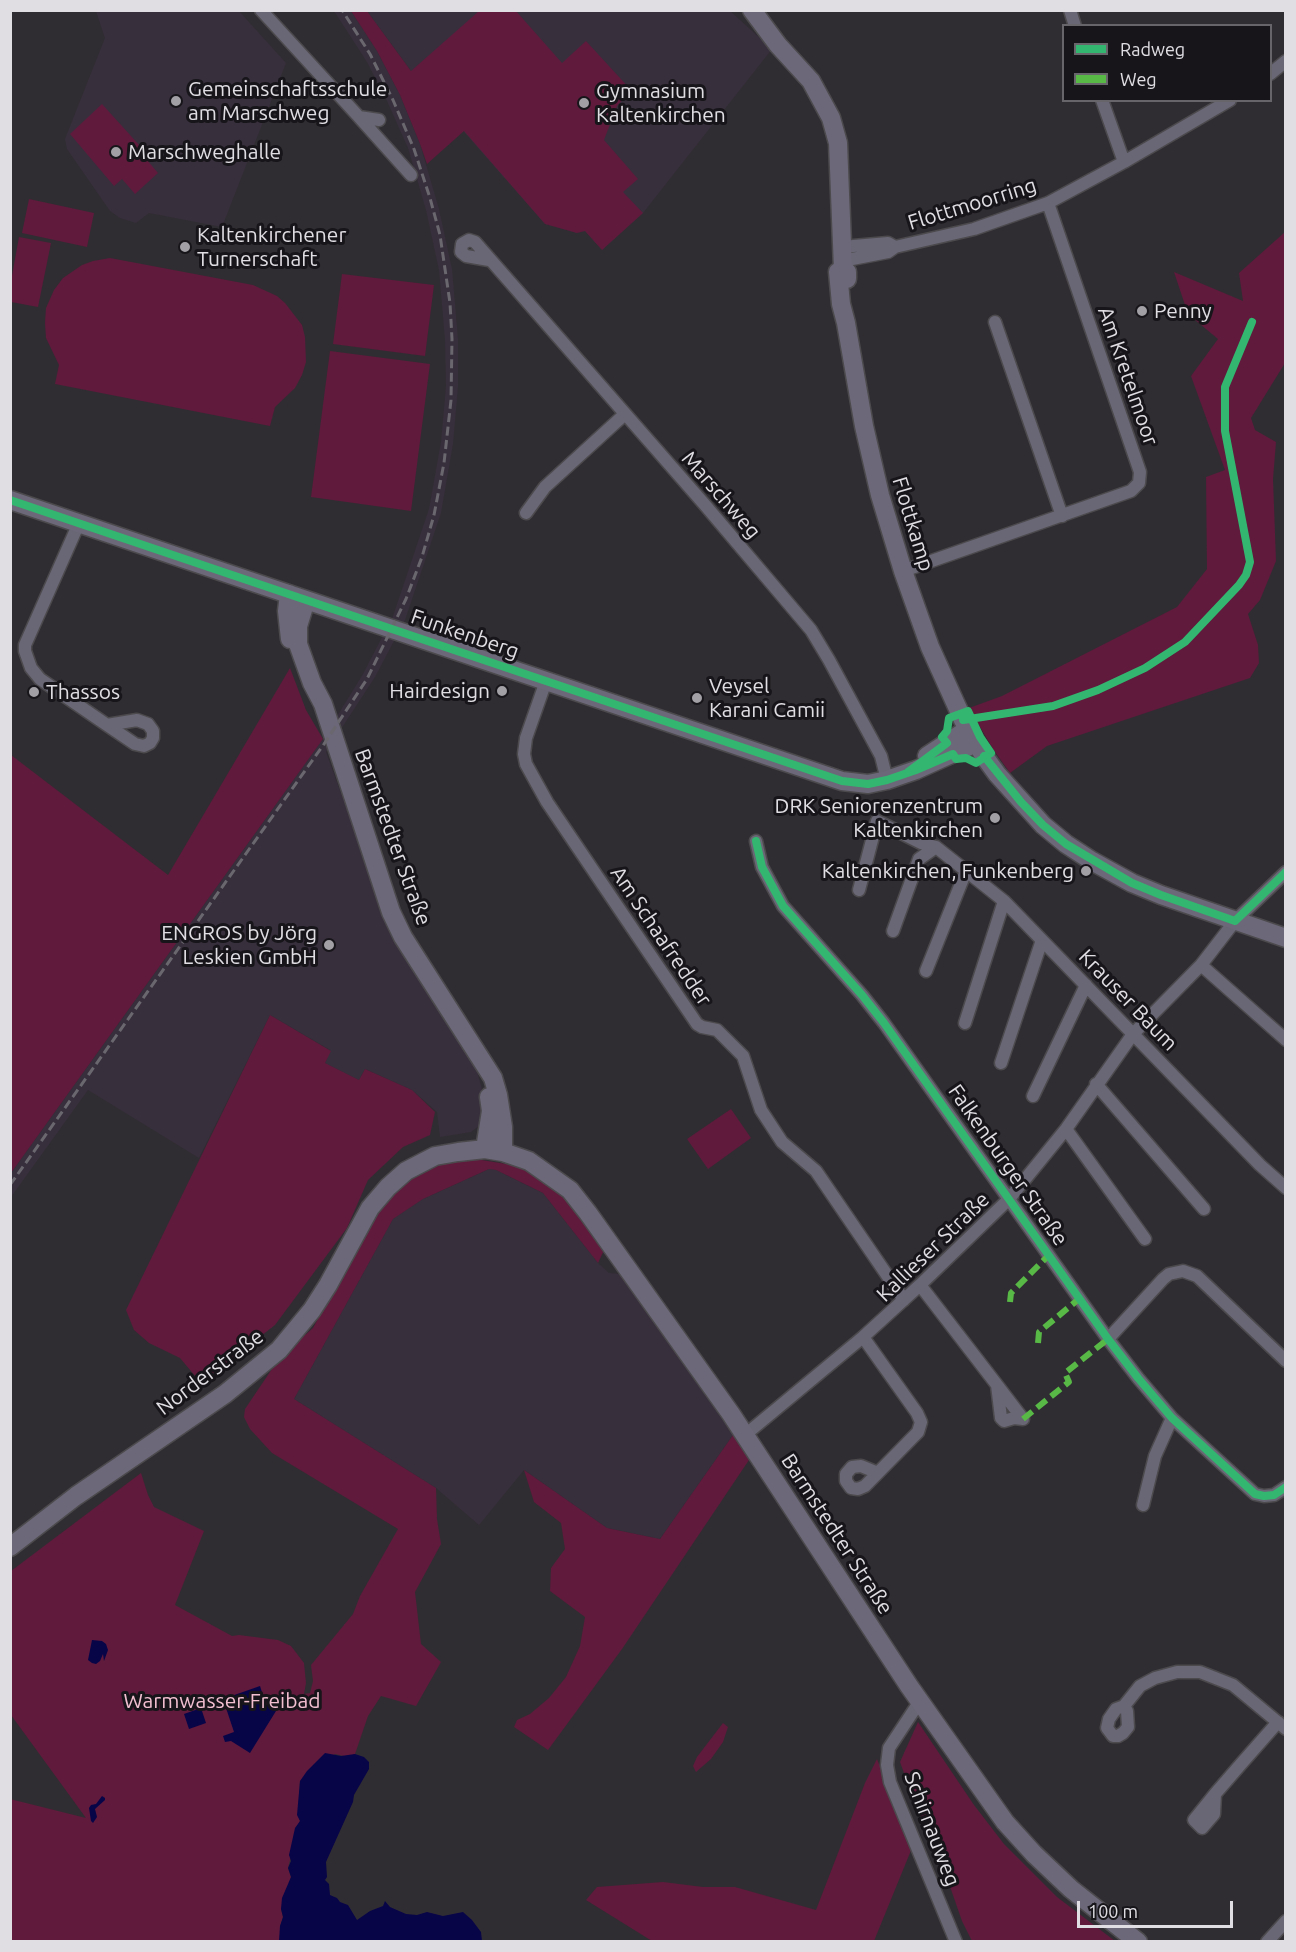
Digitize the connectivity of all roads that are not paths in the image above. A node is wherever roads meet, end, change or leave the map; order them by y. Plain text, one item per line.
1 (261, 10) edge
2 (752, 10) edge
3 (1286, 62) edge
4 (1272, 72) edge
5 (1103, 102) edge
6 (1227, 102) edge
7 (359, 117) junction
8 (379, 120) dead end
9 (1124, 162) junction
10 (411, 175) dead end
11 (1048, 202) junction
12 (842, 259) junction
13 (489, 260) dead end
14 (995, 322) dead end
15 (625, 414) junction
16 (10, 500) edge
17 (526, 513) dead end
18 (1062, 516) junction
19 (78, 523) junction
20 (903, 571) junction
21 (298, 597) junction
22 (546, 681) junction
23 (107, 725) dead end
24 (972, 736) junction
25 (887, 780) junction
26 (756, 841) dead end
27 (936, 847) junction
28 (966, 871) junction
29 (1286, 872) edge
30 (859, 890) dead end
31 (1004, 902) junction
32 (1234, 921) junction
33 (893, 931) dead end
34 (1286, 938) edge
35 (1042, 940) junction
36 (1201, 965) junction
37 (926, 972) dead end
38 (1086, 985) junction
39 (965, 1023) dead end
40 (1133, 1034) junction
41 (1286, 1040) edge
42 (1001, 1063) dead end
43 (1096, 1084) junction
44 (1033, 1096) dead end
45 (1066, 1129) junction
46 (494, 1150) junction
47 (1286, 1188) edge
48 (1009, 1199) junction
49 (1204, 1209) dead end
50 (1145, 1239) dead end
51 (920, 1286) junction
52 (904, 1300) junction
53 (863, 1336) junction
54 (1108, 1339) junction
55 (1286, 1361) edge
56 (997, 1385) dead end
57 (1172, 1418) junction
58 (745, 1436) junction
59 (878, 1473) dead end
60 (1286, 1487) edge
61 (1143, 1505) dead end
62 (10, 1546) edge
63 (920, 1701) junction
64 (1124, 1706) dead end
65 (1282, 1725) edge
66 (1215, 1794) dead end
67 (1286, 1921) edge
68 (957, 1941) edge
69 (1138, 1941) edge
70 (1267, 1941) edge

1 - 7 street
2 - 12 street, Flottkamp
3 - 4 street
5 - 9 street
6 - 9 street, Flottmoorring
7 - 8 street
7 - 10 street
9 - 11 street, Flottmoorring
11 - 12 street, Flottmoorring
11 - 18 street, Am Kretelmoor
12 - 20 street, Flottkamp
13 - 15 street, Marschweg
14 - 18 street
15 - 17 street
15 - 25 street, Marschweg
16 - 19 street, Funkenberg
18 - 20 street, Am Kretelmoor
19 - 21 street, Funkenberg
19 - 23 street
20 - 24 street, Flottkamp
21 - 22 street, Funkenberg
21 - 46 street, Barmstedter Straße
22 - 25 street, Funkenberg
22 - 52 street, Am Schaafredder
24 - 25 street, Funkenberg
24 - 32 street, Flottkamp
26 - 48 street, Falkenburger Straße
27 - 28 street, Krauser Baum
27 - 30 street, Krauser Baum
27 - 33 street
28 - 31 street, Krauser Baum
28 - 37 street
29 - 32 street, Kallieser Straße
31 - 35 street, Krauser Baum
31 - 39 street
32 - 34 street, Flottkamp
32 - 36 street, Kallieser Straße
35 - 38 street, Krauser Baum
35 - 42 street
36 - 40 street, Kallieser Straße
36 - 41 street
38 - 40 street, Krauser Baum
38 - 44 street
40 - 43 street, Kallieser Straße
40 - 47 street, Krauser Baum
43 - 45 street, Kallieser Straße
43 - 49 street
45 - 48 street, Kallieser Straße
45 - 50 street
46 - 58 street, Barmstedter Straße
46 - 62 street, Norderstraße
48 - 51 street, Kallieser Straße
48 - 54 street, Falkenburger Straße
51 - 52 street, Kallieser Straße
51 - 56 street
52 - 53 street, Kallieser Straße
53 - 58 street, Kallieser Straße
53 - 59 street
54 - 55 street
54 - 57 street, Falkenburger Straße
57 - 60 street, Falkenburger Straße
57 - 61 street
58 - 63 street, Barmstedter Straße
63 - 68 street, Schirnauweg
63 - 69 street, Barmstedter Straße
64 - 65 street
65 - 66 street
67 - 70 street

